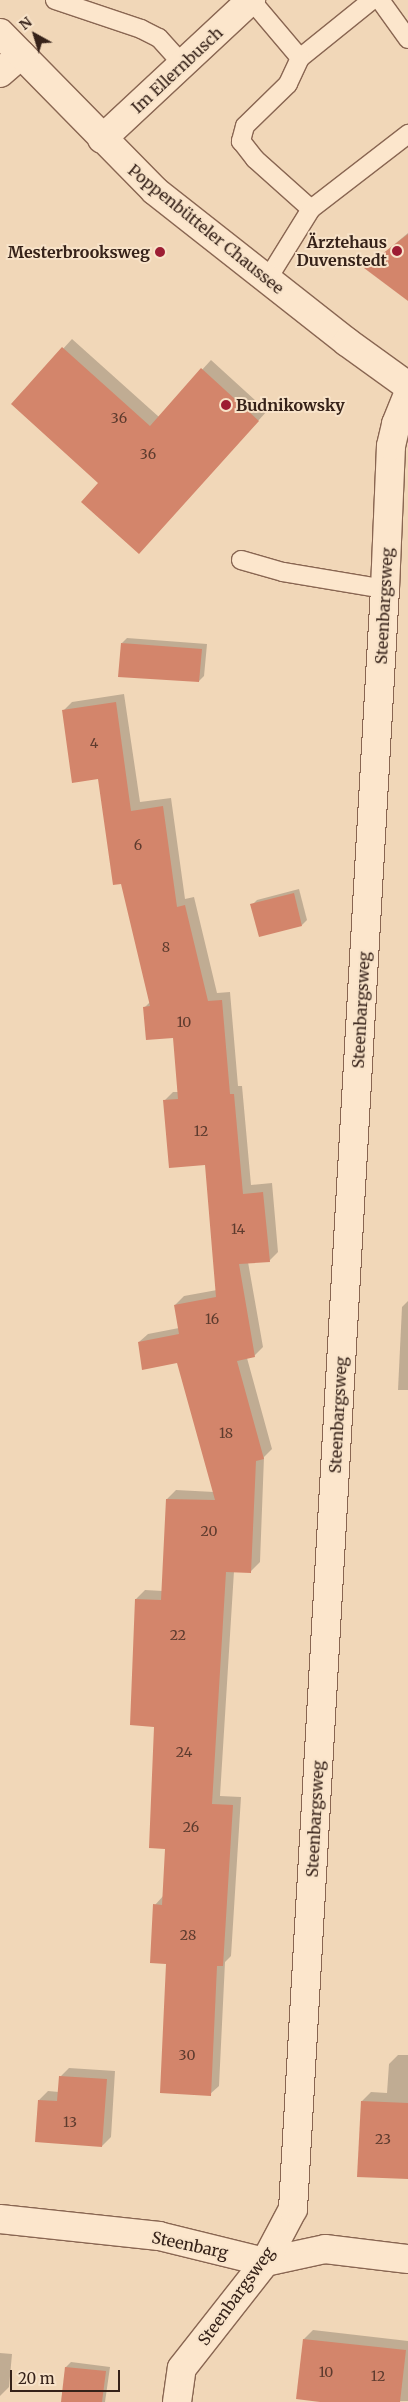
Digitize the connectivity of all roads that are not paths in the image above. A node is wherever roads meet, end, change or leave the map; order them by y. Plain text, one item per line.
1 (55, 0) edge
2 (251, 0) edge
3 (372, 0) edge
4 (380, 0) edge
5 (0, 33) edge
6 (408, 39) edge
7 (21, 55) junction
8 (300, 58) junction
9 (183, 65) junction
10 (0, 73) edge
11 (408, 134) edge
12 (102, 139) junction
13 (311, 209) junction
14 (267, 280) junction
15 (408, 386) edge
16 (408, 395) edge
17 (241, 560) dead end
18 (385, 589) junction
19 (0, 2219) edge
20 (408, 2259) edge
21 (265, 2262) junction
22 (176, 2402) edge

1 - 9 lane
2 - 8 lane
2 - 9 street, Im Ellernbusch
3 - 8 lane
4 - 6 lane
5 - 7 street, Poppenbütteler Chaussee
7 - 10 street
7 - 12 street, Poppenbütteler Chaussee
8 - 13 lane
9 - 12 street, Im Ellernbusch
11 - 13 lane
12 - 14 street, Poppenbütteler Chaussee
13 - 14 lane
14 - 15 street, Poppenbütteler Chaussee
16 - 18 street, Steenbargsweg
17 - 18 lane
18 - 21 street, Steenbargsweg
19 - 21 street, Steenbarg
20 - 21 street, Steenbarg
21 - 22 street, Steenbargsweg

